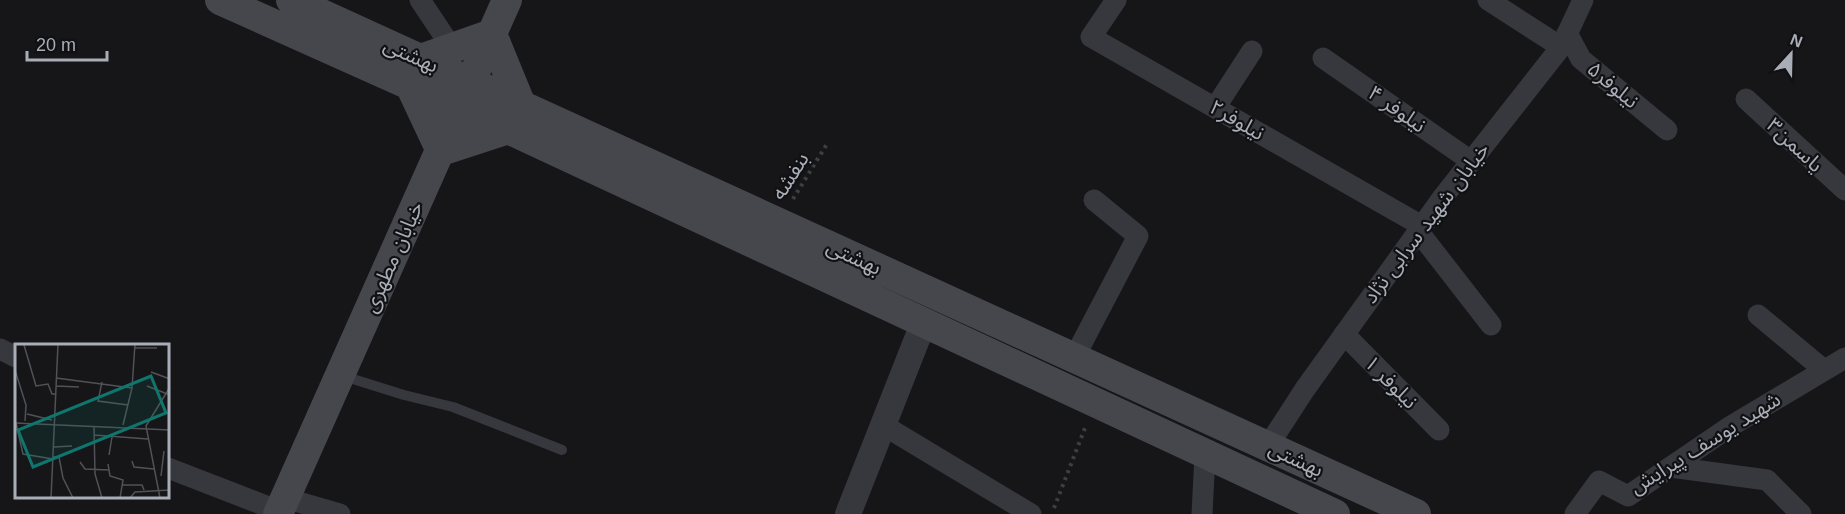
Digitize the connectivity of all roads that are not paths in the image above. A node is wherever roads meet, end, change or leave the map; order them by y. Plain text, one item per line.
1 (220, 0) edge
2 (291, 0) edge
3 (420, 0) edge
4 (507, 0) edge
5 (1116, 0) edge
6 (1488, 0) edge
7 (1583, 0) edge
8 (492, 34) junction
9 (1564, 40) junction
10 (452, 48) junction
11 (1252, 51) dead end
12 (1323, 58) dead end
13 (415, 72) junction
14 (465, 95) junction
15 (1746, 99) dead end
16 (1215, 108) junction
17 (514, 117) junction
18 (1667, 130) dead end
19 (441, 151) junction
20 (1471, 161) junction
21 (1845, 190) edge
22 (1094, 200) dead end
23 (1420, 229) junction
24 (1758, 315) dead end
25 (923, 324) junction
26 (1491, 325) dead end
27 (1344, 334) junction
28 (0, 349) edge
29 (15, 356) edge
30 (1074, 358) junction
31 (1845, 358) edge
32 (1824, 370) junction
33 (340, 375) junction
34 (883, 425) junction
35 (1439, 430) dead end
36 (1268, 446) junction
37 (562, 450) dead end
38 (1206, 455) junction
39 (1671, 467) junction
40 (170, 469) edge
41 (281, 508) edge
42 (340, 514) edge
43 (848, 514) edge
44 (1031, 514) edge
45 (1202, 514) edge
46 (1335, 514) edge
47 (1416, 514) edge
48 (1575, 514) edge
49 (1801, 514) edge

1 - 13 main road, بهشتی
2 - 13 main road, بهشتی
3 - 10 street
4 - 8 main road, خیابان مطهری
5 - 16 street, نیلوفر۲
6 - 9 street
7 - 9 street, خیابان شهید سرابی نژاد
8 - 10 main road
8 - 14 main road, خیابان مطهری
8 - 17 main road
9 - 18 street, نیلوفر۵
9 - 20 street, خیابان شهید سرابی نژاد
10 - 13 main road
11 - 16 street
12 - 20 street, نیلوفر ۴
13 - 14 main road, بهشتی
13 - 19 main road
14 - 17 main road, بهشتی
14 - 19 main road, خیابان مطهری
15 - 21 street, یاسمن۳
16 - 23 street, نیلوفر۲
17 - 19 main road
17 - 25 main road, بهشتی
17 - 30 main road, بهشتی
19 - 33 main road, خیابان مطهری
20 - 23 street, خیابان شهید سرابی نژاد
22 - 30 street
23 - 26 street
23 - 27 street, خیابان شهید سرابی نژاد
24 - 32 street
25 - 34 street
25 - 38 main road, بهشتی
27 - 35 street, نیلوفر ۱
27 - 36 street, خیابان شهید سرابی نژاد
28 - 29 street
30 - 36 main road, بهشتی
31 - 32 street, شهید یوسف پیرایش
32 - 39 street, شهید یوسف پیرایش
33 - 37 lane
33 - 41 main road, خیابان مطهری
34 - 43 street
34 - 44 street
36 - 47 main road, بهشتی
38 - 45 street
38 - 46 main road, بهشتی
39 - 48 street, شهید یوسف پیرایش
39 - 49 street
40 - 41 street
41 - 42 street

